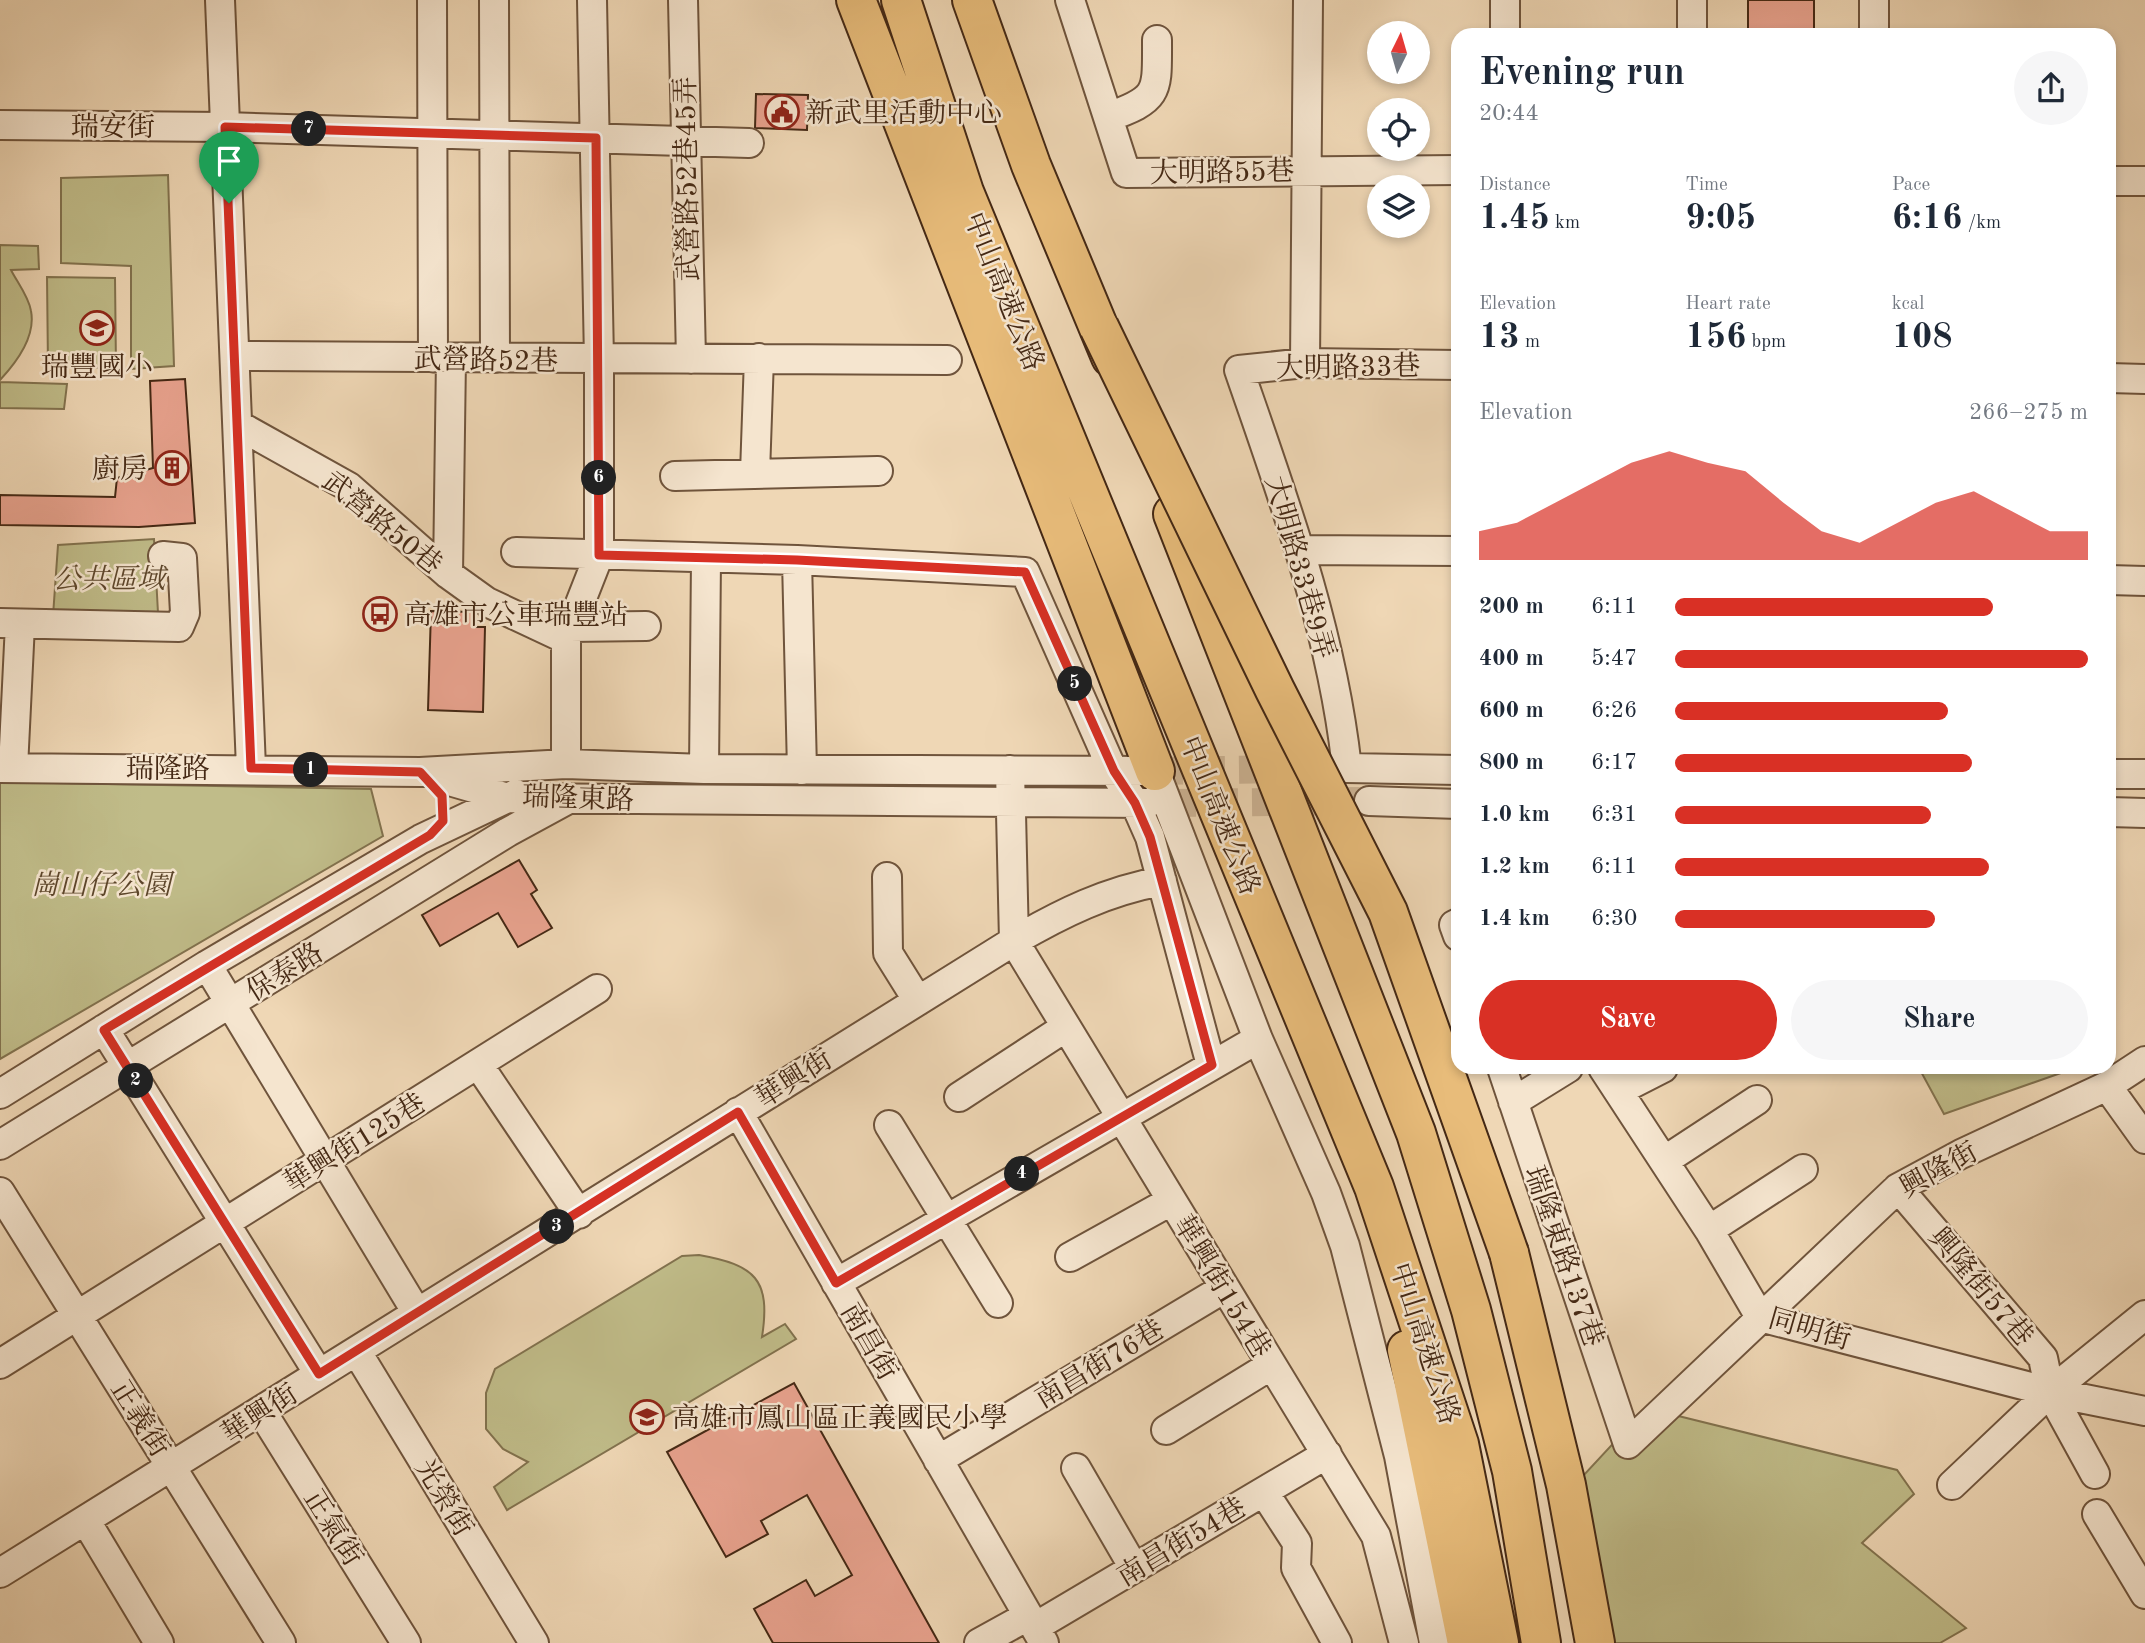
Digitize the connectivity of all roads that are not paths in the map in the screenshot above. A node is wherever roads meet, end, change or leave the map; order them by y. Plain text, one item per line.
1 (220, 0) edge
2 (432, 0) edge
3 (494, 0) edge
4 (592, 0) edge
5 (683, 0) edge
6 (856, 0) edge
7 (901, 0) edge
8 (972, 0) edge
9 (1070, 0) edge
10 (1308, 0) edge
11 (1505, 0) edge
12 (1692, 0) edge
13 (1874, 0) edge
14 (1505, 28) edge
15 (1692, 28) edge
16 (1874, 28) edge
17 (1157, 40) dead end
18 (1108, 117) junction
19 (0, 125) edge
20 (225, 127) junction
21 (433, 133) junction
22 (495, 135) junction
23 (596, 138) junction
24 (685, 141) junction
25 (749, 143) dead end
26 (1306, 170) junction
27 (1451, 170) edge
28 (2116, 181) edge
29 (2145, 181) edge
30 (1099, 327) junction
31 (235, 356) junction
32 (442, 358) junction
33 (495, 358) junction
34 (759, 358) junction
35 (691, 359) junction
36 (599, 360) junction
37 (947, 360) dead end
38 (1305, 363) junction
39 (1451, 365) edge
40 (1239, 370) joint
41 (2116, 378) edge
42 (2145, 379) edge
43 (238, 425) junction
44 (878, 471) dead end
45 (755, 473) junction
46 (675, 476) dead end
47 (1301, 550) junction
48 (1451, 551) edge
49 (516, 552) dead end
50 (599, 555) junction
51 (163, 556) dead end
52 (706, 559) junction
53 (797, 560) junction
54 (449, 575) junction
55 (2116, 580) edge
56 (2145, 581) edge
57 (10, 623) edge
58 (646, 626) dead end
59 (568, 633) junction
60 (566, 764) junction
61 (508, 767) junction
62 (6, 768) edge
63 (251, 768) junction
64 (704, 769) junction
65 (802, 770) junction
66 (1010, 770) junction
67 (1451, 770) edge
68 (1114, 771) junction
69 (420, 772) junction
70 (2116, 774) edge
71 (2145, 774) edge
72 (1162, 787) junction
73 (508, 798) junction
74 (569, 799) junction
75 (1369, 800) tunnel mouth
76 (1009, 803) junction
77 (1135, 803) junction
78 (1451, 804) edge
79 (2116, 812) edge
80 (2145, 813) edge
81 (508, 832) junction
82 (430, 835) junction
83 (887, 877) dead end
84 (1162, 881) junction
85 (1014, 941) junction
86 (208, 965) junction
87 (597, 989) dead end
88 (918, 1000) junction
89 (232, 1002) junction
90 (1066, 1027) junction
91 (104, 1030) junction
92 (1258, 1039) junction
93 (2145, 1061) edge
94 (478, 1064) junction
95 (1212, 1065) junction
96 (127, 1067) junction
97 (1504, 1074) edge
98 (1558, 1074) edge
99 (1635, 1074) edge
100 (1611, 1079) edge
101 (2107, 1086) junction
102 (0, 1094) edge
103 (958, 1097) dead end
104 (1757, 1100) dead end
105 (1513, 1102) junction
106 (738, 1112) junction
107 (1122, 1117) junction
108 (889, 1125) dead end
109 (2145, 1139) edge
110 (0, 1145) edge
111 (325, 1160) junction
112 (1664, 1161) junction
113 (1803, 1170) dead end
114 (1374, 1187) junction
115 (1898, 1188) junction
116 (0, 1192) edge
117 (1171, 1200) junction
118 (579, 1214) junction
119 (948, 1217) junction
120 (225, 1223) junction
121 (1709, 1230) junction
122 (1070, 1257) dead end
123 (836, 1283) junction
124 (1223, 1289) junction
125 (998, 1303) dead end
126 (417, 1313) junction
127 (2145, 1315) edge
128 (77, 1316) junction
129 (1760, 1317) junction
130 (357, 1352) junction
131 (0, 1364) edge
132 (1270, 1366) junction
133 (319, 1374) junction
134 (2050, 1392) junction
135 (2145, 1411) edge
136 (262, 1412) junction
137 (1166, 1430) dead end
138 (1628, 1444) joint
139 (1327, 1454) junction
140 (938, 1460) junction
141 (172, 1468) junction
142 (1076, 1468) dead end
143 (2095, 1474) dead end
144 (1952, 1485) dead end
145 (1264, 1492) junction
146 (2097, 1514) dead end
147 (86, 1521) junction
148 (1135, 1568) junction
149 (0, 1573) edge
150 (2145, 1594) edge
151 (1036, 1629) edge
152 (1432, 1632) edge
153 (1400, 1641) edge
154 (159, 1643) edge
155 (281, 1643) edge
156 (405, 1643) edge
157 (534, 1643) edge
158 (979, 1643) edge
159 (1337, 1643) edge
160 (1468, 1643) edge
161 (1499, 1643) edge
162 (1541, 1643) edge
163 (1595, 1643) edge

1 - 20 street
2 - 21 street
3 - 22 street
4 - 23 street
5 - 24 street, 武營路52巷45弄
6 - 72 highway
7 - 114 highway, 中山高速公路
8 - 30 highway, 中山高速公路
9 - 18 street, 大明路55巷
10 - 26 street
11 - 14 street
12 - 15 street
13 - 16 street
17 - 18 street
18 - 26 street, 大明路55巷
19 - 20 street, 瑞安街
20 - 21 street, 瑞安街
20 - 31 street
21 - 22 street, 瑞安街
21 - 32 street
22 - 23 street, 瑞安街
22 - 33 street
23 - 24 street, 瑞安街
23 - 36 street
24 - 25 street, 瑞安街
24 - 35 street, 武營路52巷45弄
26 - 27 street, 大明路55巷
26 - 38 street
28 - 29 street
30 - 162 highway, 中山高速公路
30 - 163 highway, bridge
31 - 32 street, 武營路52巷
31 - 43 street
32 - 33 street, 武營路52巷
32 - 54 street
33 - 36 street, 武營路52巷
34 - 35 street, 武營路52巷
34 - 37 street, 武營路52巷
34 - 45 street
35 - 36 street, 武營路52巷
36 - 50 street
38 - 39 street, 大明路33巷
38 - 40 street, 大明路33巷
40 - 47 street, 大明路33巷9弄
41 - 42 street
43 - 54 street, 武營路50巷
43 - 63 street
44 - 45 street
45 - 46 street
47 - 48 street
47 - 67 street, 大明路33巷9弄
49 - 50 street
50 - 52 street
50 - 59 street
51 - 57 street
52 - 53 street
52 - 64 street
53 - 65 street
53 - 68 street
54 - 59 street, 武營路50巷
55 - 56 street
57 - 62 street
58 - 59 street
59 - 60 street
60 - 61 street, 瑞隆路
60 - 64 street, 瑞隆東路
60 - 73 street, 瑞隆東路
61 - 69 street, 瑞隆路
61 - 73 street
62 - 63 street, 瑞隆路
63 - 69 street, 瑞隆路
64 - 65 street, 瑞隆東路
65 - 66 street, 瑞隆東路
66 - 68 street, 瑞隆東路
66 - 76 street
68 - 72 street, 瑞隆東路
68 - 77 street
69 - 73 street, 瑞隆路
69 - 82 street
70 - 71 street
72 - 77 street, 瑞隆東路
72 - 92 street
73 - 74 street, 瑞隆東路
73 - 81 street
73 - 82 street, 保泰路
74 - 76 street, 瑞隆東路
74 - 81 street, 保泰路
75 - 78 street
76 - 77 street, 瑞隆東路
76 - 85 street
77 - 84 street
79 - 80 street
81 - 89 street, 保泰路
82 - 86 street, 保泰路
83 - 88 street
84 - 85 street, 華興街
84 - 95 street
85 - 88 street, 華興街
85 - 90 street, 華興街154巷
86 - 89 street
86 - 91 street, 保泰路
87 - 94 street, 華興街125巷
88 - 106 street, 華興街
89 - 96 street, 保泰路
89 - 111 street
90 - 103 street
90 - 107 street, 華興街154巷
91 - 96 street
91 - 102 street, 保泰路
92 - 95 street
92 - 152 street
93 - 101 street, 興隆街
94 - 111 street, 華興街125巷
94 - 118 street
95 - 107 street
96 - 110 street, 保泰路
96 - 120 street
97 - 105 street, 瑞隆東路137巷
98 - 105 street
99 - 100 street
100 - 112 street, 同明街
101 - 109 street
101 - 115 street, 興隆街
104 - 112 street
105 - 138 street, 瑞隆東路137巷
106 - 118 street, 華興街
106 - 123 street, 南昌街
107 - 117 street, 華興街154巷
107 - 119 street
108 - 119 street
111 - 120 street, 華興街125巷
111 - 126 street
112 - 121 street, 同明街
113 - 121 street
114 - 160 highway
114 - 161 highway, 中山高速公路
115 - 129 street, 興隆街
115 - 134 street, 興隆街57巷
116 - 128 street, 正義街
117 - 122 street
117 - 124 street, 華興街154巷
118 - 126 street, 華興街
119 - 123 street
119 - 125 street
120 - 128 street, 華興街125巷
120 - 133 street
121 - 129 street, 同明街
123 - 140 street, 南昌街
124 - 132 street, 華興街154巷
124 - 140 street, 南昌街76巷
126 - 130 street, 華興街
127 - 134 street
128 - 131 street, 華興街125巷
128 - 141 street, 正義街
129 - 134 street, 同明街
129 - 138 street, 興隆街
130 - 133 street, 華興街
130 - 157 street, 光榮街
132 - 137 street
132 - 139 street, 華興街154巷
133 - 136 street, 華興街
134 - 135 street, 同明街
134 - 143 street, 興隆街57巷
134 - 144 street
136 - 141 street, 華興街
136 - 156 street, 正氣街
139 - 145 street, 南昌街54巷
139 - 153 street, 華興街154巷
140 - 151 street, 南昌街
141 - 147 street, 華興街
141 - 155 street, 正義街
142 - 148 street
145 - 148 street, 南昌街54巷
145 - 159 street
146 - 150 street
147 - 149 street, 華興街
147 - 154 street
148 - 151 street, 南昌街54巷
151 - 158 street, 南昌街54巷
152 - 153 street

